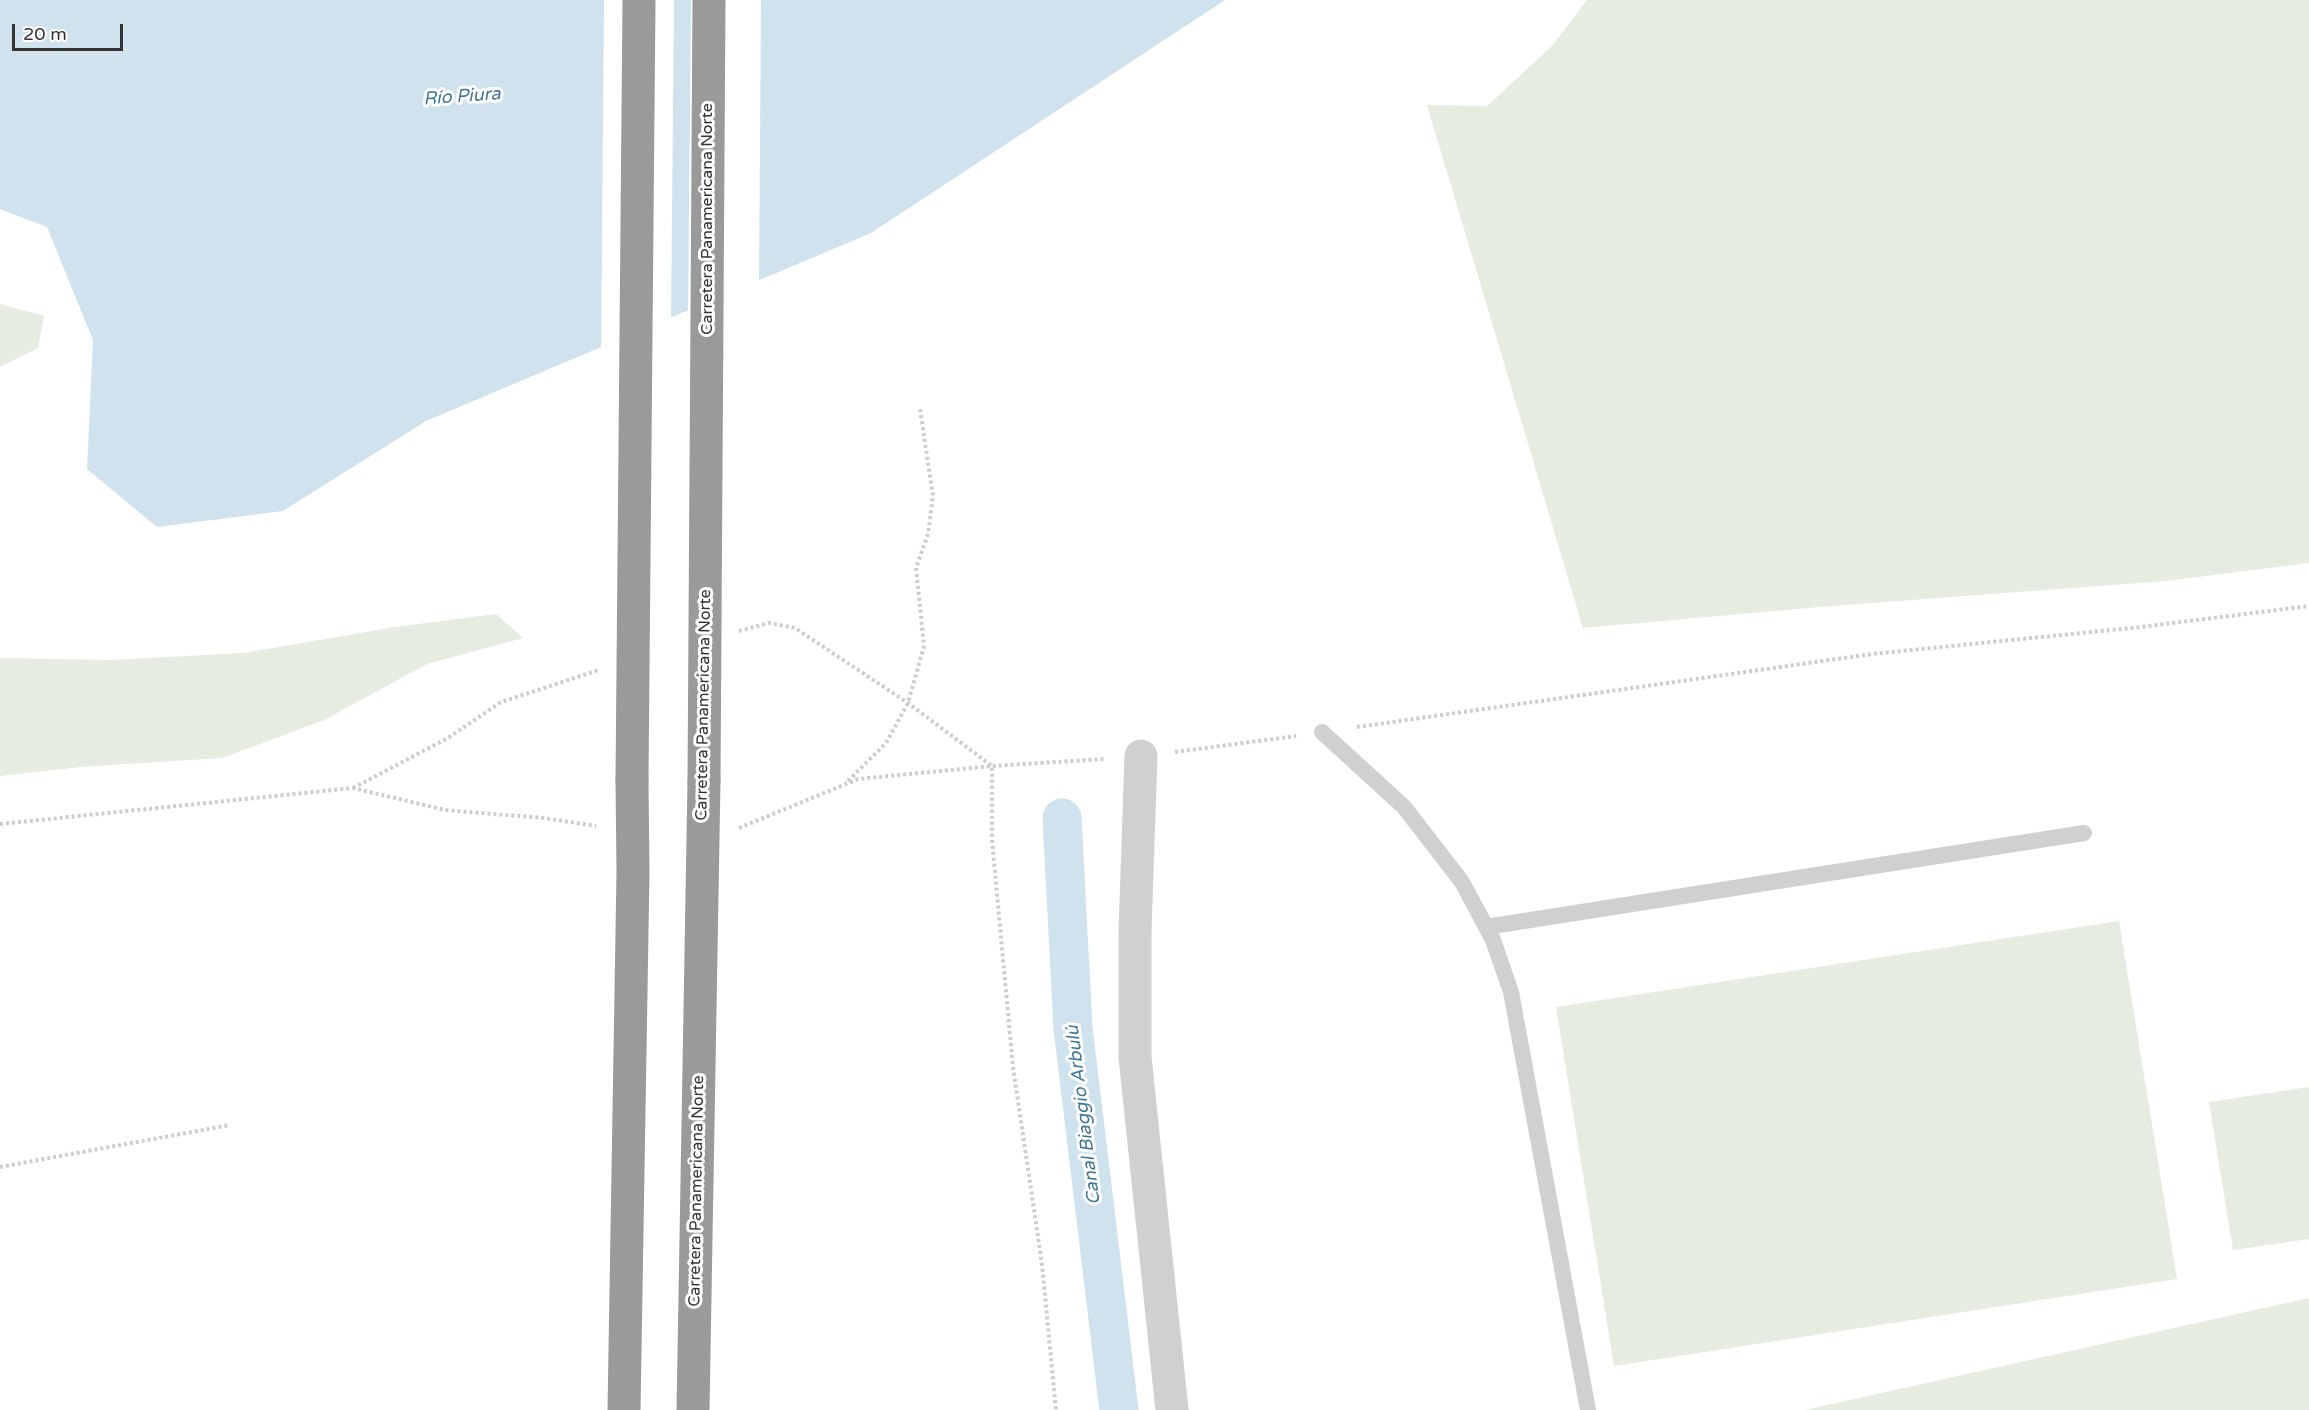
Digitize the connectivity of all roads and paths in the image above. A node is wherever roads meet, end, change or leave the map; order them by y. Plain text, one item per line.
1 (639, 0) edge
2 (709, 0) edge
3 (920, 409) dead end
4 (2309, 606) edge
5 (1322, 732) junction
6 (1141, 756) junction
7 (992, 766) junction
8 (846, 784) junction
9 (0, 824) edge
10 (633, 832) junction
11 (2084, 833) dead end
12 (703, 843) junction
13 (1486, 927) junction
14 (230, 1125) dead end
15 (0, 1167) edge
16 (624, 1410) edge
17 (693, 1410) edge
18 (1056, 1410) edge
19 (1172, 1410) edge
20 (1588, 1410) edge

1 - 10 highway, bridge
2 - 12 highway, Carretera Panamericana Norte, bridge
3 - 8 path
4 - 5 path
5 - 6 path
5 - 13 lane
6 - 7 path
6 - 19 street
7 - 8 path
7 - 18 path
8 - 12 path
9 - 10 path
10 - 16 highway
11 - 13 lane
12 - 17 highway, Carretera Panamericana Norte
13 - 20 lane
14 - 15 path

